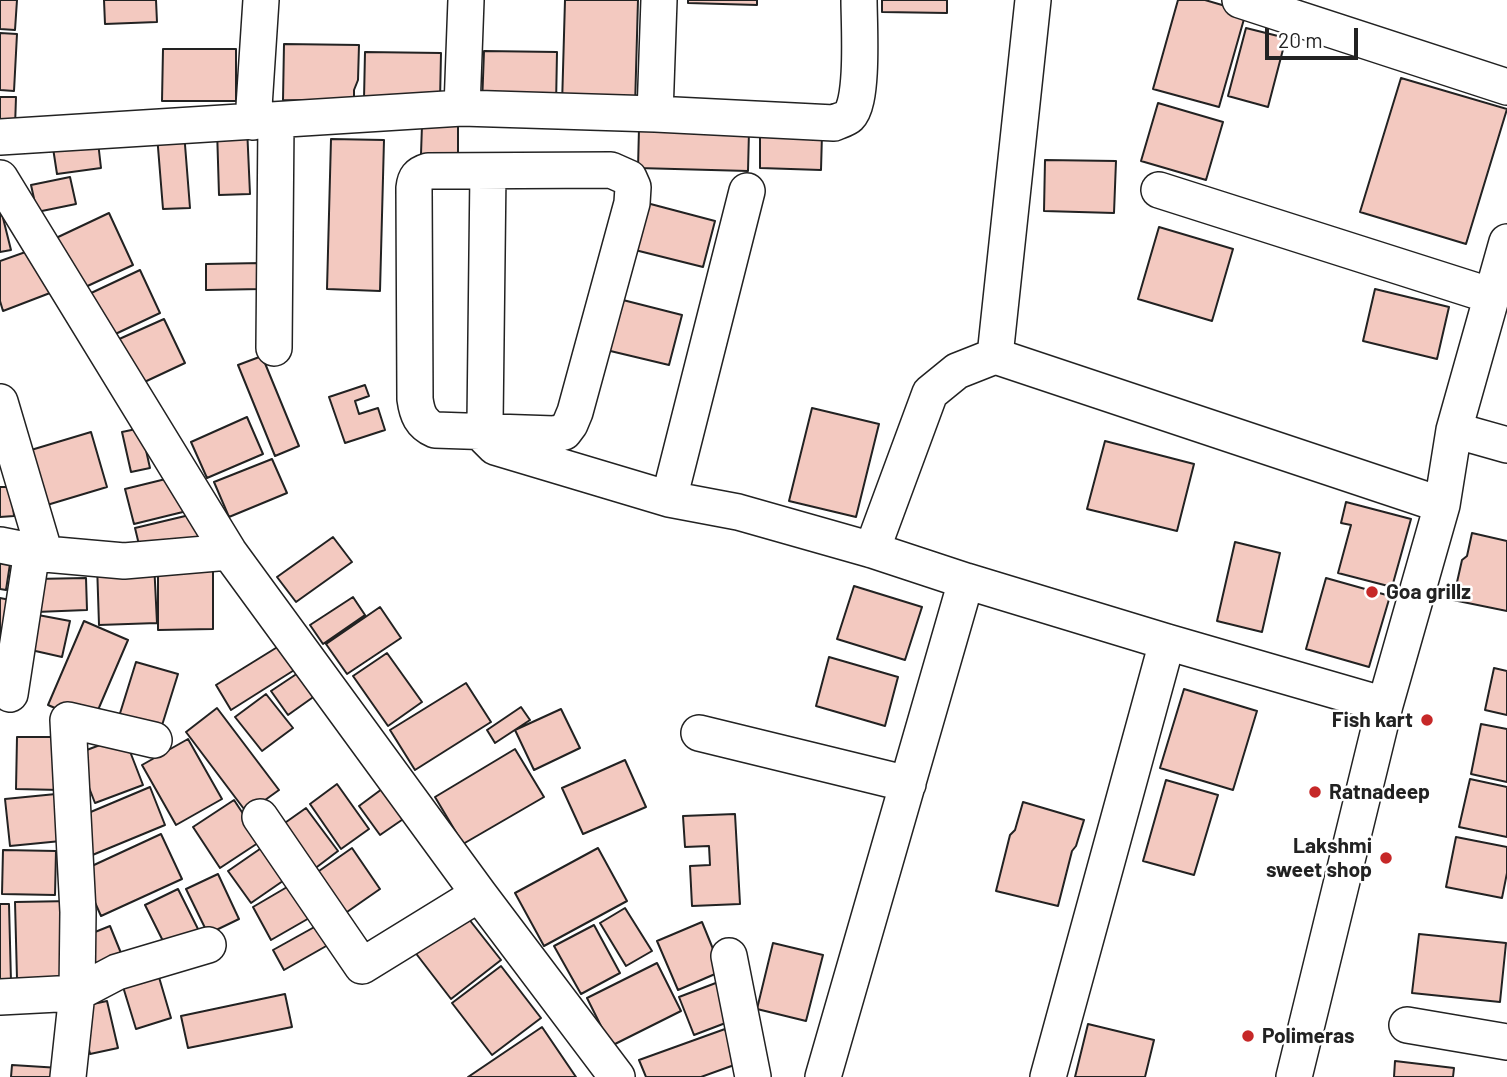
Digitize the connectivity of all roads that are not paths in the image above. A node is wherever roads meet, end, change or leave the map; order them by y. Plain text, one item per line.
1 (261, 0) edge
2 (466, 0) edge
3 (659, 0) edge
4 (859, 0) edge
5 (1033, 0) edge
6 (1240, 0) edge
7 (1507, 87) edge
8 (462, 108) junction
9 (654, 114) junction
10 (265, 121) junction
11 (0, 137) edge
12 (488, 171) junction
13 (0, 178) edge
14 (1159, 190) dead end
15 (747, 191) dead end
16 (1507, 242) edge
17 (1492, 296) junction
18 (274, 348) dead end
19 (995, 356) junction
20 (0, 402) edge
21 (1454, 430) junction
22 (485, 431) junction
23 (1507, 445) edge
24 (669, 499) junction
25 (1441, 505) junction
26 (26, 550) edge
27 (872, 550) junction
28 (229, 552) junction
29 (966, 581) junction
30 (1167, 642) junction
31 (10, 694) dead end
32 (1385, 705) junction
33 (699, 733) dead end
34 (154, 740) dead end
35 (908, 784) junction
36 (260, 817) dead end
37 (479, 894) junction
38 (208, 945) dead end
39 (729, 956) dead end
40 (77, 993) junction
41 (0, 997) edge
42 (1407, 1025) dead end
43 (1507, 1042) edge
44 (68, 1077) edge
45 (617, 1077) edge
46 (754, 1077) edge
47 (823, 1077) edge
48 (1048, 1077) edge
49 (1294, 1077) edge

1 - 10 street
2 - 8 street
3 - 9 street
4 - 9 street
5 - 19 street
6 - 7 street
8 - 9 street
8 - 10 street
10 - 11 street
10 - 18 street
12 - 22 street
12 - 22 street
12 - 22 street
13 - 28 street
14 - 17 street
15 - 24 street
16 - 17 street
17 - 21 street
19 - 25 street
19 - 27 street
20 - 26 street
21 - 23 street
21 - 25 street
22 - 24 street
24 - 27 street
25 - 32 street
26 - 28 street
26 - 31 street
27 - 29 street
28 - 37 street
29 - 30 street
29 - 35 street
30 - 32 street
30 - 48 street
32 - 49 street
33 - 35 street
34 - 40 street
35 - 47 street
36 - 37 street
37 - 45 street
38 - 40 street
39 - 46 street
40 - 41 street
40 - 44 street
42 - 43 street

